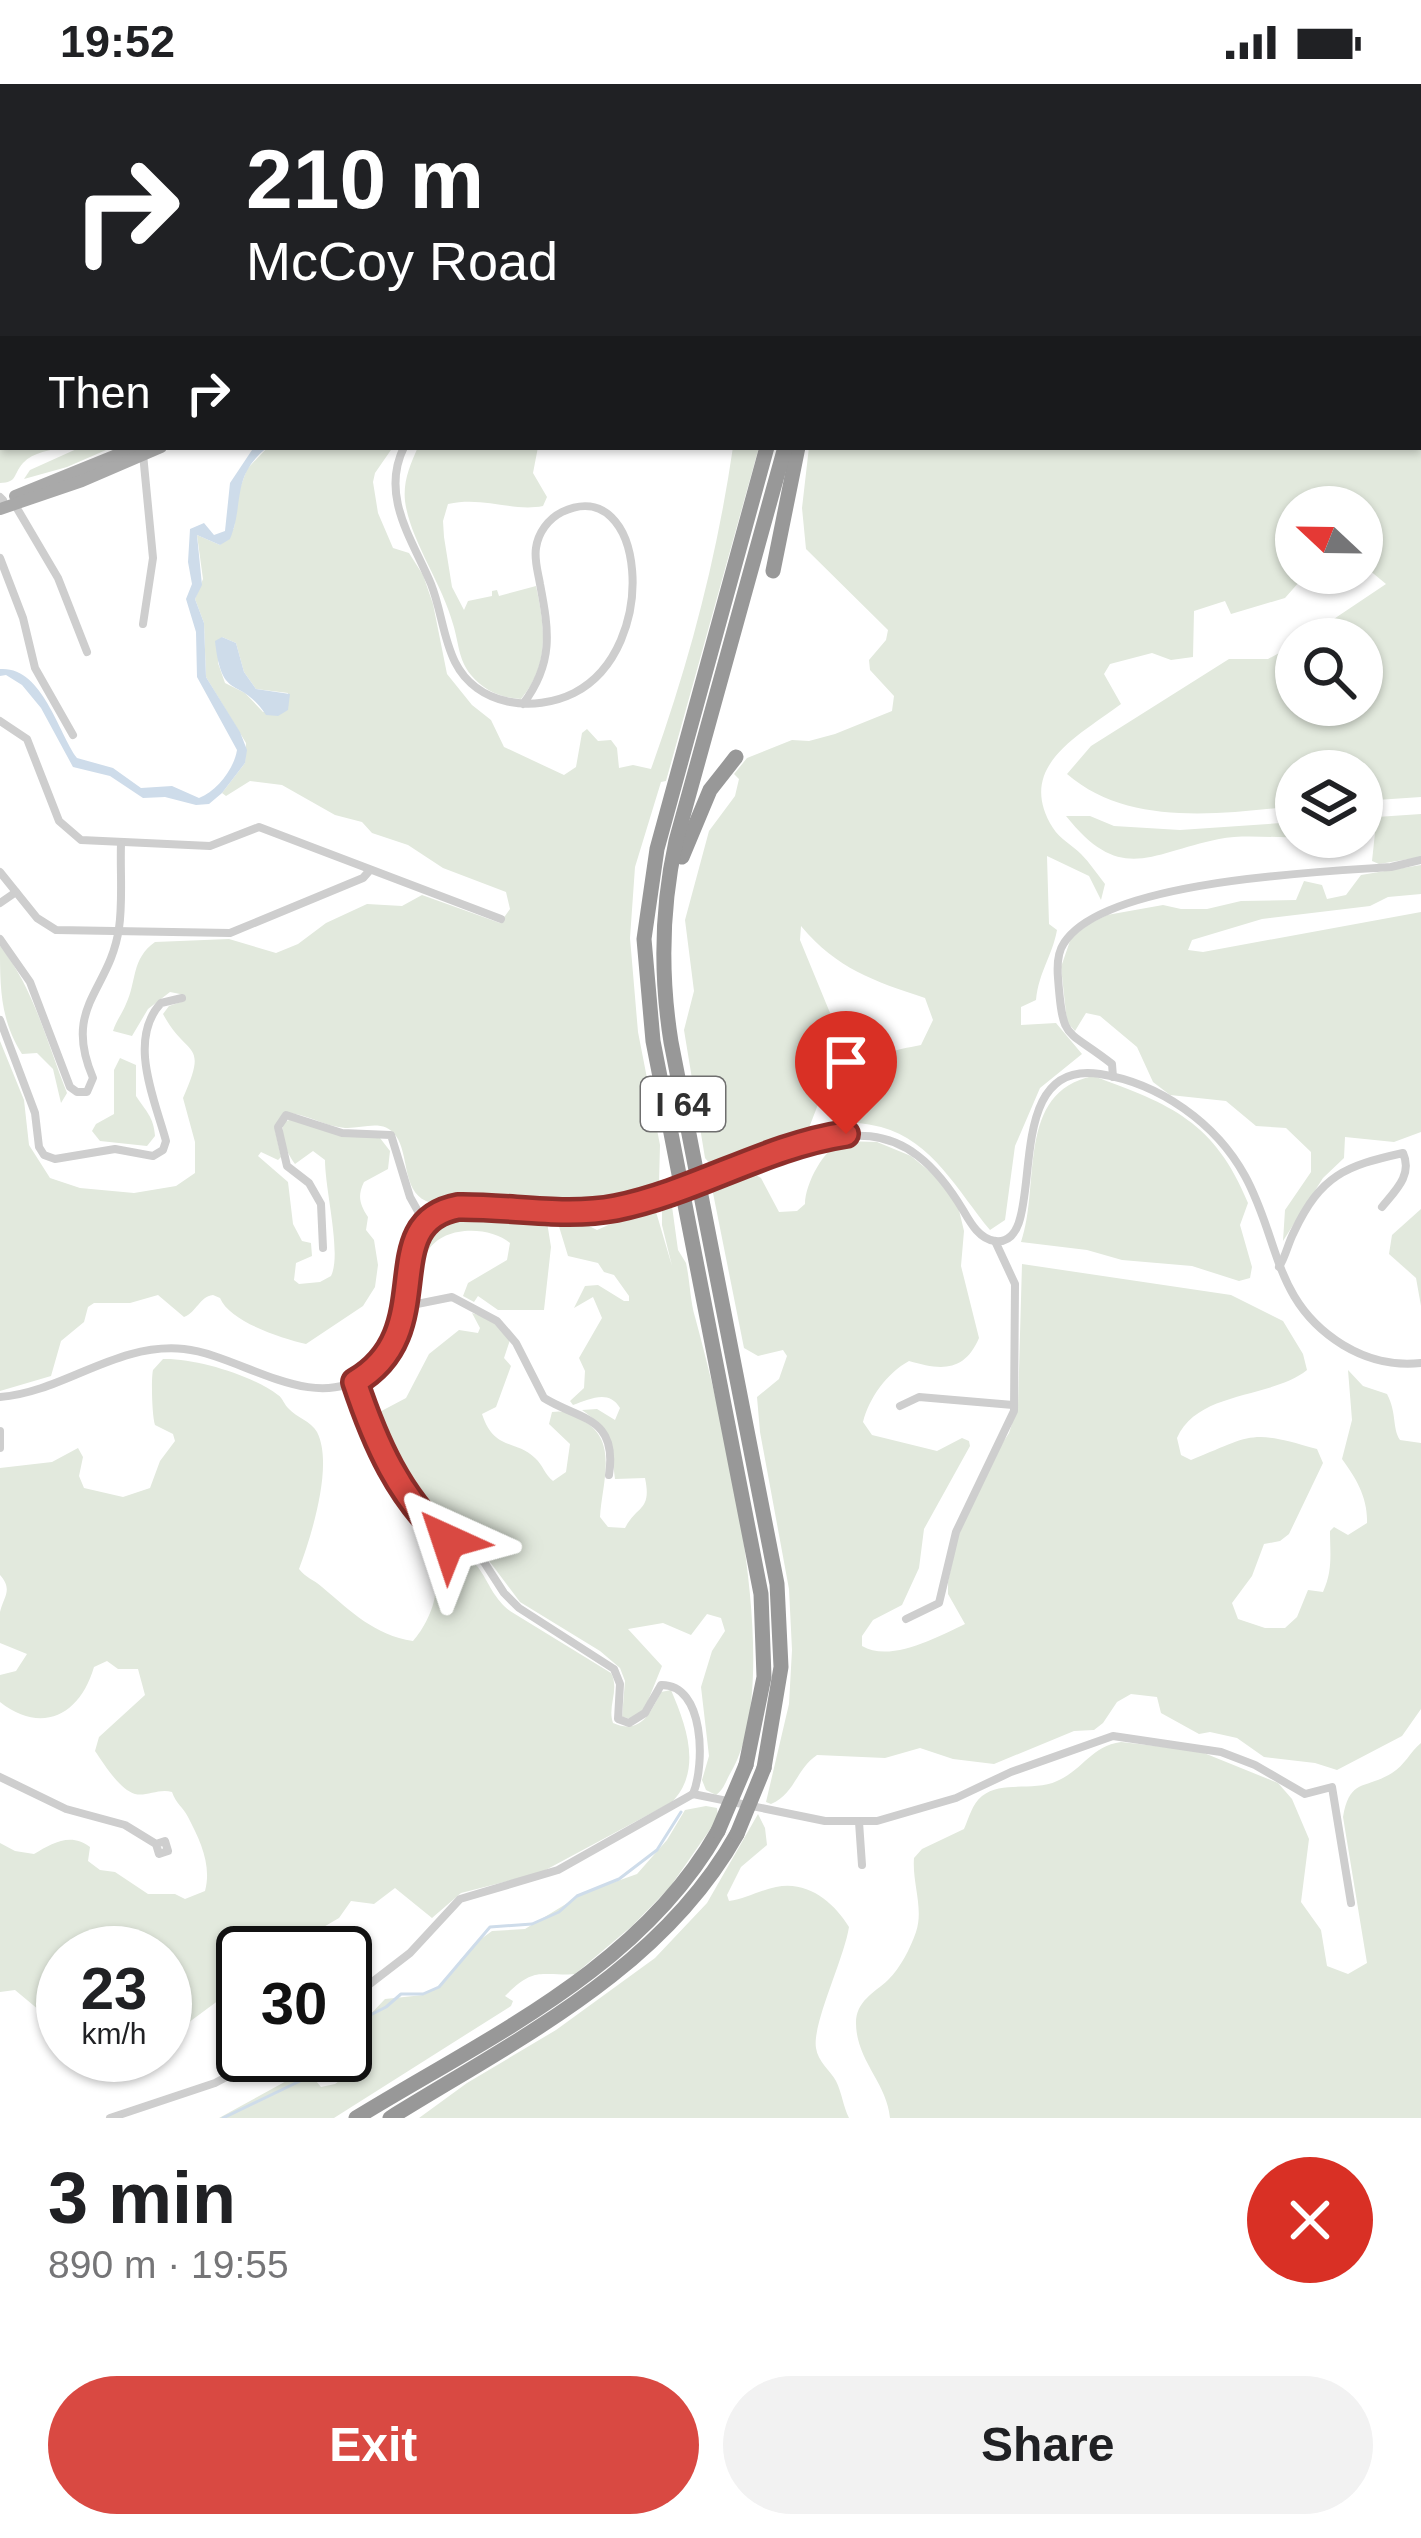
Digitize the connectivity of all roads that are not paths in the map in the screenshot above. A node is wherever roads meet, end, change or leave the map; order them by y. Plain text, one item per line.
1 (140, 450) edge
2 (403, 450) edge
3 (765, 450) edge
4 (783, 450) edge
5 (797, 450) edge
6 (4, 502) edge
7 (0, 558) edge
8 (773, 571) dead end
9 (3, 574) edge
10 (143, 624) dead end
11 (86, 652) dead end
12 (523, 704) junction
13 (0, 722) edge
14 (73, 734) dead end
15 (736, 757) dead end
16 (121, 844) junction
17 (1421, 860) edge
18 (370, 870) junction
19 (0, 872) edge
20 (16, 892) junction
21 (0, 903) edge
22 (501, 920) dead end
23 (662, 929) junction
24 (118, 934) junction
25 (0, 939) edge
26 (182, 998) dead end
27 (0, 1020) edge
28 (1113, 1076) junction
29 (1382, 1207) dead end
30 (424, 1222) junction
31 (995, 1241) junction
32 (323, 1248) dead end
33 (1279, 1268) junction
34 (407, 1306) junction
35 (1421, 1363) edge
36 (355, 1382) junction
37 (0, 1397) edge
38 (1013, 1405) junction
39 (900, 1406) dead end
40 (0, 1431) edge
41 (0, 1448) edge
42 (609, 1475) dead end
43 (906, 1619) dead end
44 (0, 1777) edge
45 (693, 1794) junction
46 (859, 1822) junction
47 (156, 1844) dead end
48 (862, 1865) dead end
49 (1351, 1903) dead end
50 (372, 1982) edge
51 (217, 2082) edge
52 (110, 2118) edge
53 (356, 2118) edge
54 (389, 2118) edge

1 - 6 main road
1 - 10 street
2 - 12 street
3 - 53 highway, I 64, bridge
4 - 23 highway, I 64
5 - 8 highway
6 - 11 street
7 - 9 street
9 - 14 street
12 - 12 street
13 - 16 street
15 - 23 highway
16 - 18 street
16 - 24 street
17 - 28 street
18 - 22 street
18 - 24 street
19 - 20 street
20 - 21 street
20 - 24 street
23 - 54 highway, I 64, bridge
24 - 25 street
26 - 27 street
28 - 31 street
28 - 33 street
29 - 33 street
30 - 31 street, bridge
30 - 32 street
30 - 34 street
31 - 38 street
33 - 35 street
34 - 36 street
34 - 42 street
36 - 37 street
36 - 45 street
38 - 39 street
38 - 43 street
40 - 41 street
44 - 47 street
45 - 46 street
45 - 50 street
46 - 48 street
46 - 49 street
51 - 52 street

